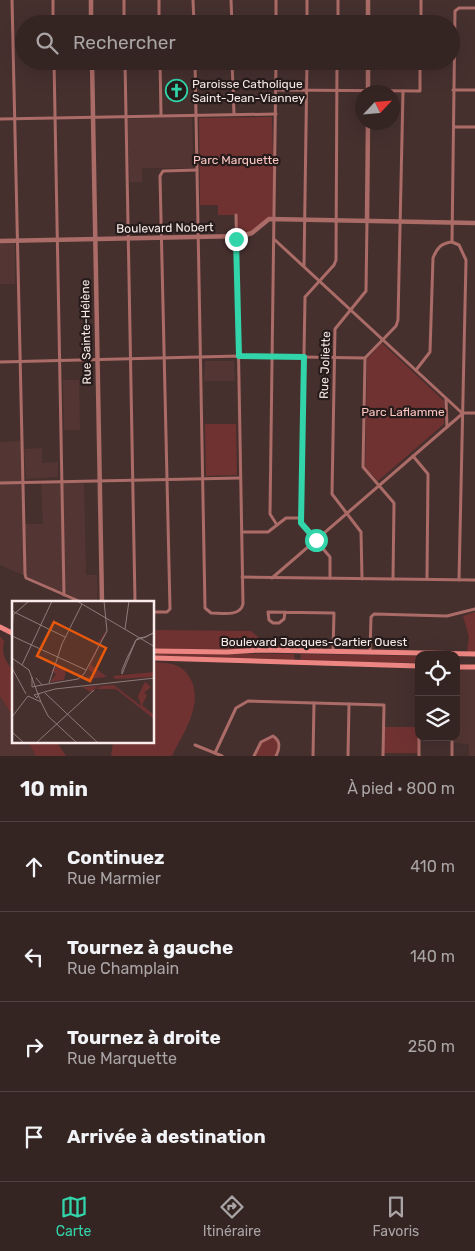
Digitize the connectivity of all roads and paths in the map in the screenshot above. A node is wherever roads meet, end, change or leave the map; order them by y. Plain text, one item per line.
1 (12, 0) edge
2 (53, 0) edge
3 (91, 0) edge
4 (124, 0) edge
5 (158, 0) edge
6 (193, 0) edge
7 (231, 0) edge
8 (276, 0) edge
9 (307, 0) edge
10 (338, 0) edge
11 (368, 0) edge
12 (421, 0) edge
13 (475, 8) edge
14 (53, 15) edge
15 (91, 15) edge
16 (124, 15) edge
17 (159, 15) edge
18 (194, 15) edge
19 (232, 15) edge
20 (276, 15) edge
21 (307, 15) edge
22 (338, 15) edge
23 (368, 15) edge
24 (421, 15) edge
25 (455, 15) edge
26 (54, 70) edge
27 (92, 70) edge
28 (125, 70) edge
29 (160, 70) edge
30 (195, 70) edge
31 (232, 70) edge
32 (276, 70) edge
33 (307, 70) edge
34 (338, 70) edge
35 (368, 70) edge
36 (420, 70) edge
37 (453, 70) edge
38 (368, 85) edge
39 (276, 90) junction
40 (453, 90) junction
41 (475, 90) edge
42 (307, 91) junction
43 (337, 91) junction
44 (400, 91) edge
45 (403, 91) junction
46 (355, 92) edge
47 (234, 114) junction
48 (276, 114) junction
49 (161, 115) junction
50 (196, 115) junction
51 (93, 116) junction
52 (126, 116) junction
53 (55, 117) junction
54 (0, 118) edge
55 (15, 118) junction
56 (454, 127) junction
57 (475, 127) edge
58 (368, 130) edge
59 (197, 170) junction
60 (236, 215) dead end
61 (275, 220) junction
62 (306, 220) junction
63 (336, 220) junction
64 (367, 221) junction
65 (400, 221) junction
66 (452, 222) junction
67 (475, 223) edge
68 (236, 236) junction
69 (198, 237) junction
70 (128, 238) junction
71 (162, 238) junction
72 (94, 239) junction
73 (18, 240) junction
74 (58, 240) junction
75 (275, 240) junction
76 (0, 241) edge
77 (452, 242) junction
78 (304, 267) junction
79 (319, 280) junction
80 (351, 310) junction
81 (383, 340) junction
82 (200, 356) junction
83 (239, 356) junction
84 (273, 356) junction
85 (304, 357) junction
86 (334, 357) junction
87 (164, 358) junction
88 (365, 358) junction
89 (130, 359) junction
90 (60, 360) junction
91 (97, 360) junction
92 (20, 361) junction
93 (0, 362) edge
94 (416, 370) junction
95 (446, 398) junction
96 (462, 413) junction
97 (475, 414) edge
98 (447, 427) junction
99 (413, 456) junction
100 (240, 478) junction
101 (203, 479) junction
102 (133, 480) junction
103 (166, 480) junction
104 (99, 481) junction
105 (62, 482) junction
106 (0, 483) edge
107 (23, 483) junction
108 (379, 486) junction
109 (347, 513) junction
110 (301, 518) junction
111 (277, 524) junction
112 (242, 532) junction
113 (316, 540) junction
114 (242, 577) junction
115 (272, 578) junction
116 (330, 578) junction
117 (362, 579) junction
118 (393, 579) junction
119 (427, 580) junction
120 (458, 580) junction
121 (475, 580) edge
122 (64, 595) junction
123 (79, 601) edge
124 (102, 601) edge
125 (135, 601) edge
126 (475, 609) edge
127 (155, 612) edge
128 (285, 612) junction
129 (0, 627) edge
130 (12, 633) edge
131 (155, 651) edge
132 (332, 651) junction
133 (370, 651) junction
134 (475, 654) edge
135 (155, 658) edge
136 (415, 666) edge
137 (460, 667) edge
138 (475, 668) edge
139 (314, 703) junction
140 (349, 704) junction
141 (419, 741) edge
142 (452, 741) edge
143 (195, 745) dead end
144 (215, 753) junction
145 (222, 756) edge
146 (254, 756) edge
147 (276, 756) edge
148 (313, 756) edge
149 (348, 756) edge
150 (383, 756) edge
151 (419, 756) edge
152 (452, 756) edge

1 - 55 street
2 - 14 street
3 - 15 street
4 - 16 street
5 - 17 street
6 - 18 street
7 - 19 street
8 - 20 street
9 - 21 street
10 - 22 street
11 - 23 street
12 - 24 street
13 - 25 street
26 - 53 street
27 - 51 street, Rue Sainte-Hélène
28 - 52 street
29 - 49 street
30 - 50 street
31 - 47 street
32 - 39 street
33 - 42 street
34 - 43 street
35 - 38 street
36 - 45 street
37 - 40 street
39 - 42 street
39 - 48 street
40 - 41 street
40 - 56 street
42 - 43 street
42 - 62 street
43 - 46 street
43 - 63 street
44 - 45 street
45 - 65 street
47 - 48 street
47 - 50 street
48 - 61 street
49 - 50 street
49 - 52 street
50 - 59 street
51 - 52 street
51 - 53 street
51 - 72 street, Rue Sainte-Hélène
52 - 70 street
53 - 55 street
53 - 74 street
54 - 55 street
55 - 73 street
56 - 57 street
56 - 66 street
58 - 64 street, Rue Joliette
59 - 69 street
59 - 71 street
60 - 68 street
61 - 62 street, Boulevard Nobert
61 - 68 street, Boulevard Nobert
61 - 75 street
62 - 63 street, Boulevard Nobert
62 - 78 street
63 - 64 street, Boulevard Nobert
63 - 79 street
64 - 65 street, Boulevard Nobert
64 - 80 street, Rue Joliette
65 - 66 street, Boulevard Nobert
65 - 81 street
66 - 67 street, Boulevard Nobert
66 - 77 street
68 - 69 street, Boulevard Nobert
68 - 83 street
69 - 71 street, Boulevard Nobert
69 - 82 street
70 - 71 street, Boulevard Nobert
70 - 72 street, Boulevard Nobert
70 - 89 street
71 - 87 street
72 - 74 street, Boulevard Nobert
72 - 91 street, Rue Sainte-Hélène
73 - 74 street, Boulevard Nobert
73 - 76 street, Boulevard Nobert
73 - 92 street
74 - 90 street
75 - 78 street
75 - 84 street
77 - 94 street
77 - 96 street
78 - 79 street
79 - 80 street
79 - 85 street
80 - 81 street
80 - 86 street, Rue Joliette
81 - 88 street
81 - 94 street
82 - 83 street
82 - 87 street
82 - 101 street
83 - 84 street
83 - 100 street
84 - 85 street
84 - 111 street
85 - 86 street
85 - 110 street
86 - 88 street
86 - 109 street, Rue Joliette
87 - 89 street
87 - 103 street
88 - 108 street
89 - 91 street
89 - 102 street
90 - 91 street
90 - 92 street
90 - 105 street
91 - 104 street, Rue Sainte-Hélène
92 - 93 street
92 - 107 street
94 - 95 street
95 - 96 street
95 - 98 street
96 - 97 street
96 - 98 street
96 - 120 street
98 - 99 street
99 - 108 street
99 - 119 street
100 - 101 street
100 - 112 street
101 - 103 street
101 - 114 street
102 - 103 street
102 - 104 street
102 - 125 street
103 - 127 street
104 - 105 street
104 - 124 street, Rue Sainte-Hélène
105 - 107 street
105 - 122 street
106 - 107 street
107 - 122 street
108 - 109 street
108 - 118 street
109 - 113 street
109 - 117 street, Rue Joliette
110 - 111 street
110 - 113 street
111 - 112 street
112 - 114 street
113 - 115 street
113 - 116 street
114 - 115 street
115 - 116 street
116 - 117 street
117 - 118 street
118 - 119 street
119 - 120 street
120 - 121 street
122 - 123 street
126 - 133 street
128 - 128 street
128 - 132 street
129 - 130 main road
131 - 132 main road, Boulevard Jacques-Cartier Ouest
132 - 133 main road, Boulevard Jacques-Cartier Ouest
133 - 134 main road, Boulevard Jacques-Cartier Ouest
135 - 136 main road, Boulevard Jacques-Cartier Ouest
137 - 138 main road
139 - 140 street
139 - 144 street
139 - 148 street
140 - 149 street
140 - 150 street
141 - 151 street
142 - 152 street
143 - 144 street
144 - 145 street
146 - 147 street

